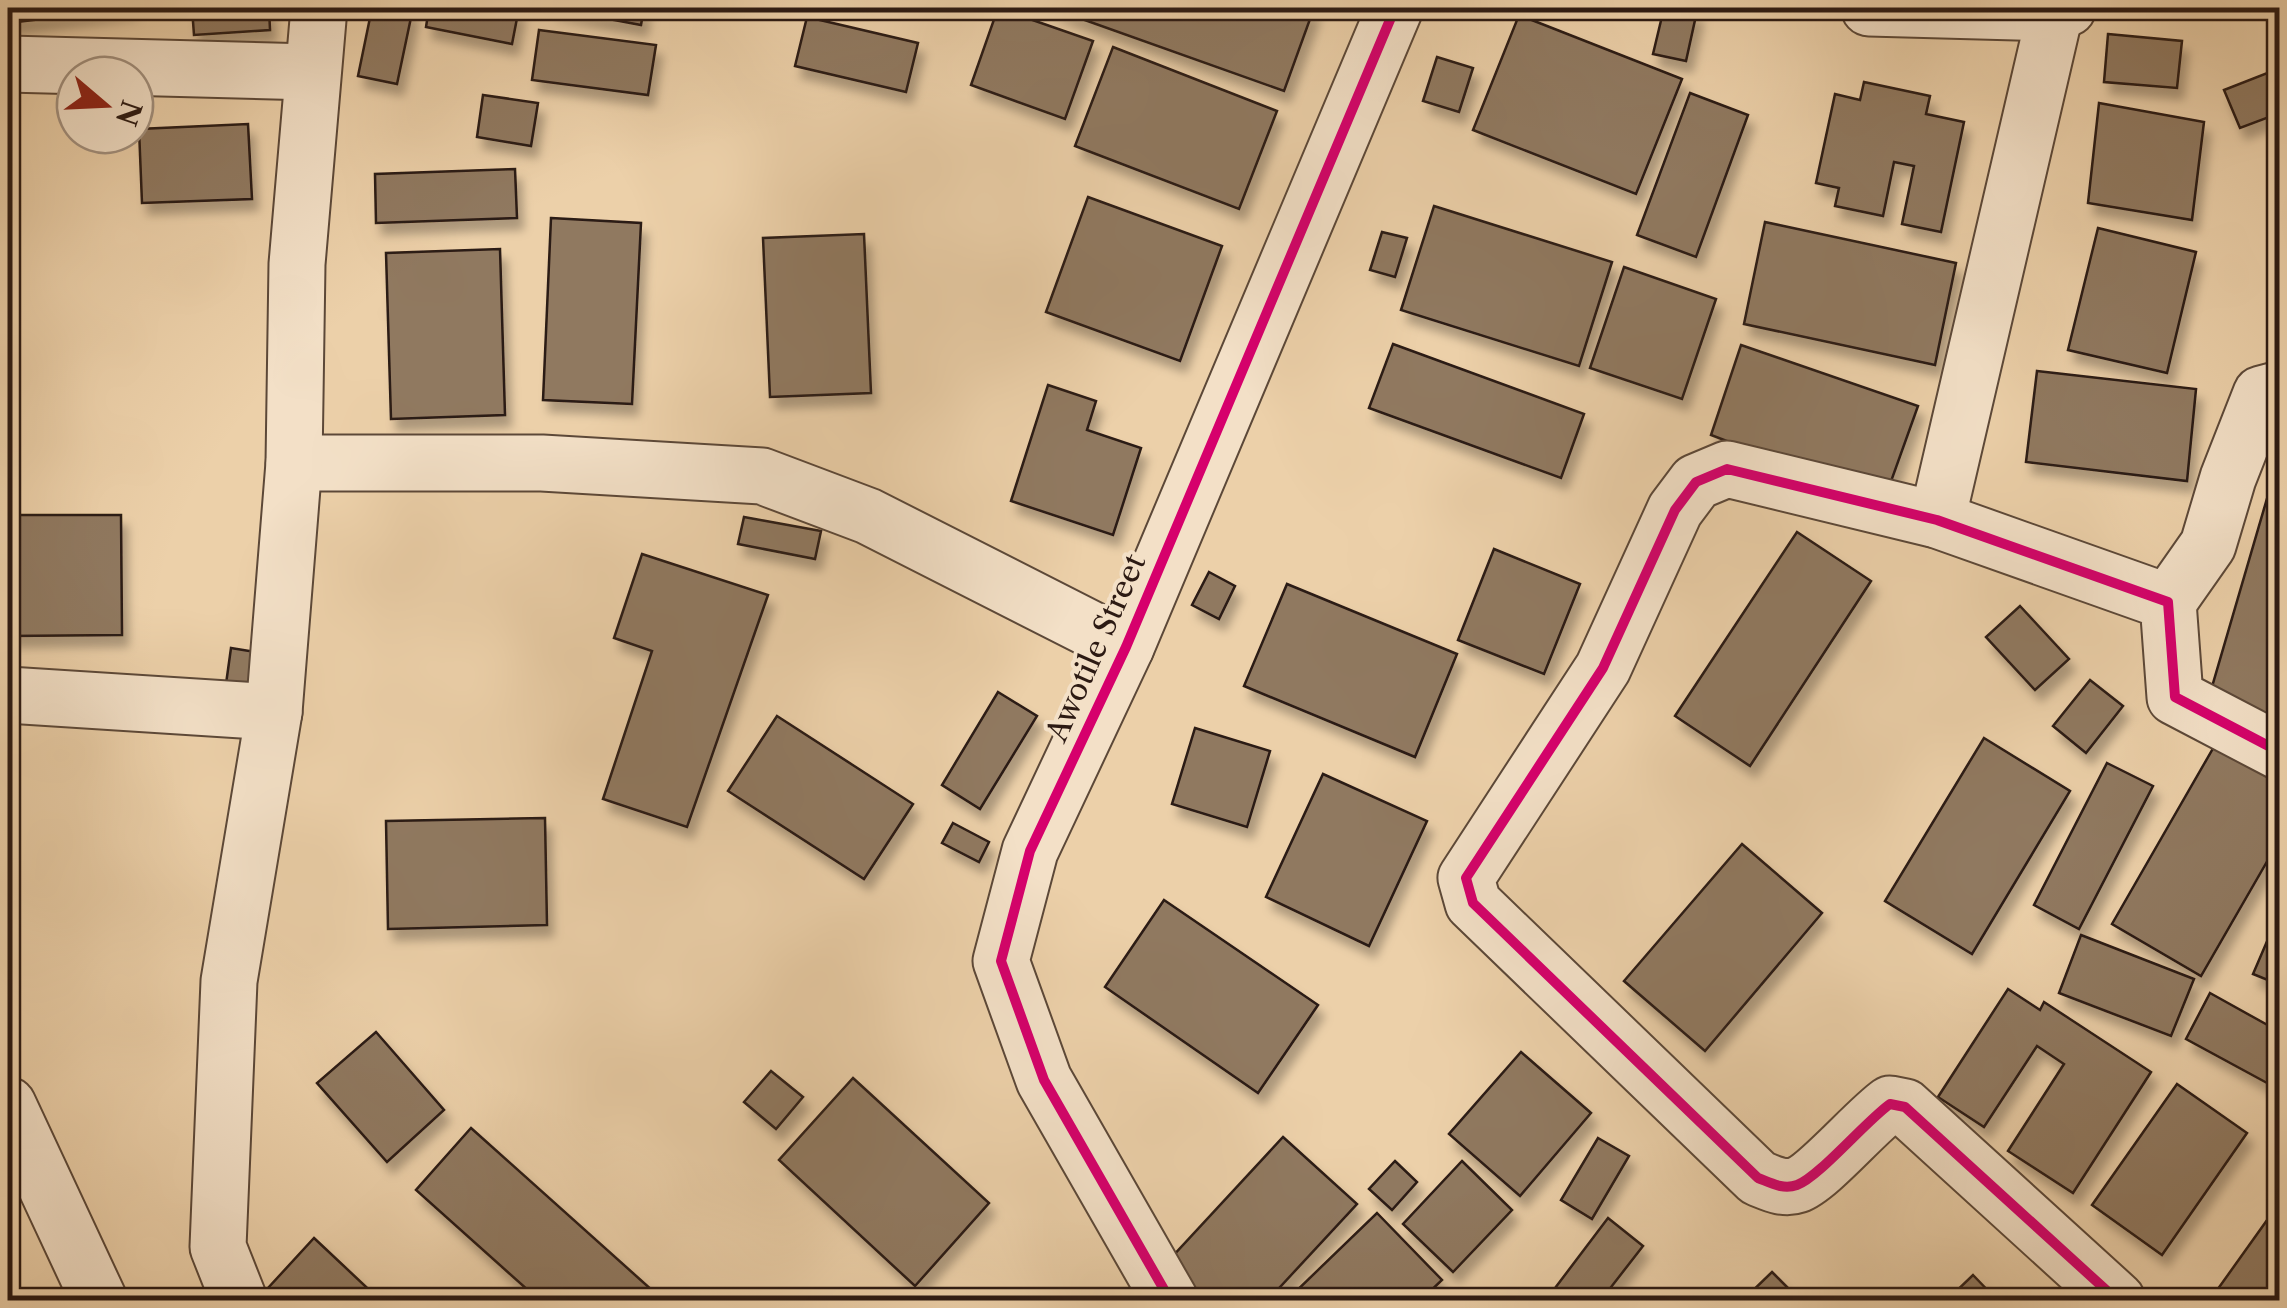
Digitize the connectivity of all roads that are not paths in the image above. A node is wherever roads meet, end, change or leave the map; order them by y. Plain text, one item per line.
1 (319, 8) edge
2 (1395, 8) edge
3 (1868, 8) edge
4 (2062, 10) edge
5 (8, 64) edge
6 (312, 72) junction
7 (2280, 389) edge
8 (294, 463) junction
9 (1936, 520) junction
10 (2168, 602) junction
11 (1126, 647) junction
12 (8, 695) edge
13 (274, 712) junction
14 (2280, 752) edge
15 (8, 1104) edge
16 (99, 1300) edge
17 (239, 1300) edge
18 (1170, 1300) edge
19 (2117, 1300) edge

1 - 6 street
2 - 11 street, Awotile Street
3 - 4 street
4 - 9 street
5 - 6 street
6 - 8 street
7 - 10 street
8 - 11 street
8 - 13 street
9 - 10 street
9 - 19 street
10 - 14 street
11 - 18 street, Awotile Street
12 - 13 street
13 - 17 street
15 - 16 street

